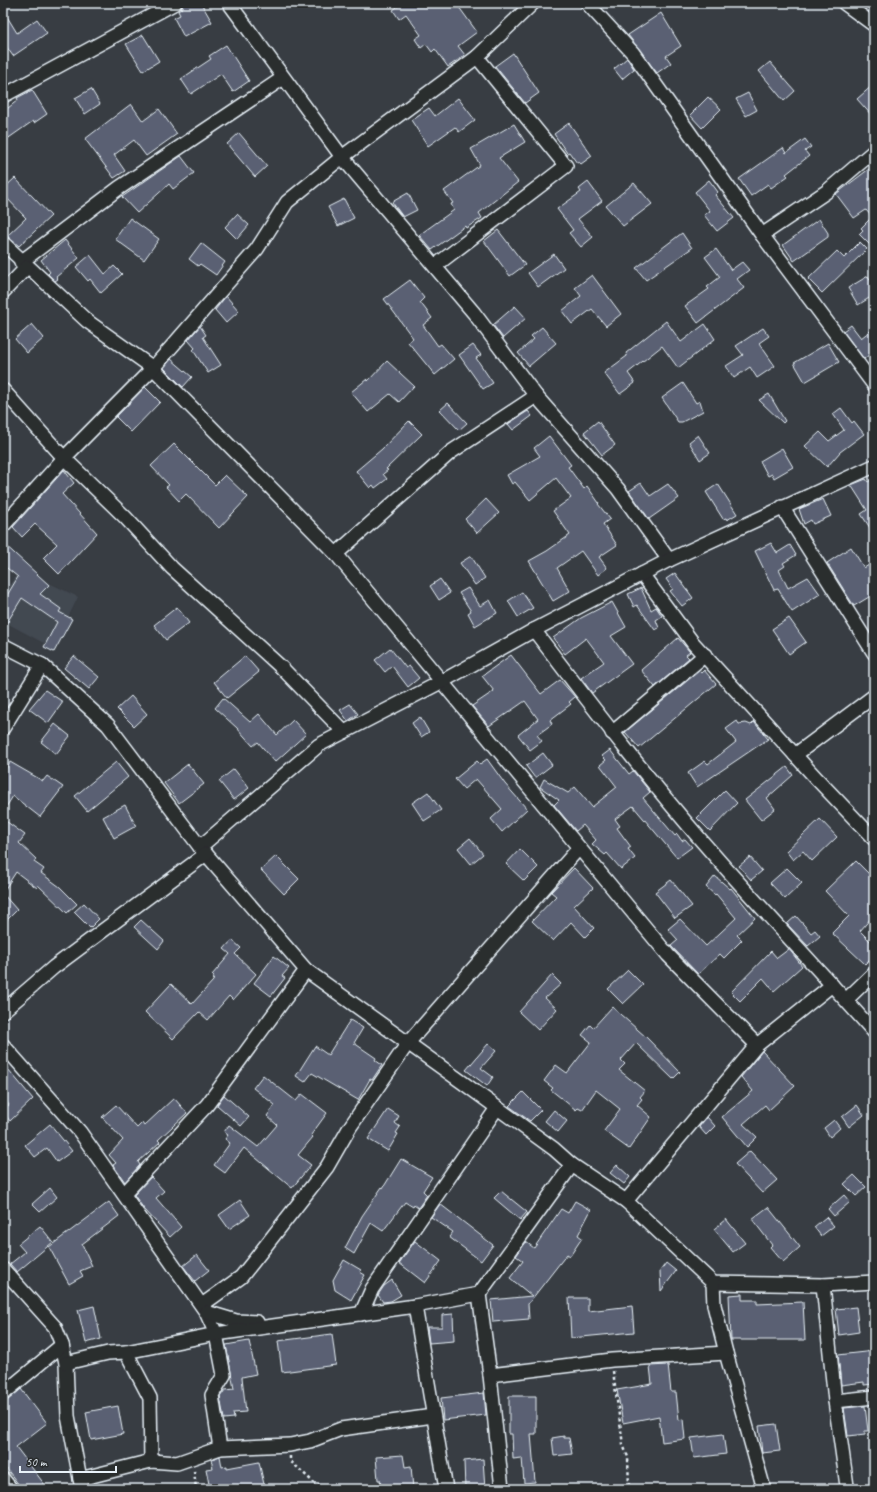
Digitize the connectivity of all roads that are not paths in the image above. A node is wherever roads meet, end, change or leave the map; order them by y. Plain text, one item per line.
1 (175, 3) edge
2 (229, 3) edge
3 (533, 3) edge
4 (587, 3) edge
5 (844, 3) edge
6 (874, 25) edge
7 (477, 57) junction
8 (283, 78) junction
9 (3, 96) edge
10 (874, 151) edge
11 (342, 157) junction
12 (762, 235) junction
13 (3, 243) edge
14 (24, 264) junction
15 (435, 266) junction
16 (3, 292) edge
17 (153, 368) junction
18 (874, 385) edge
19 (3, 390) edge
20 (536, 396) junction
21 (64, 458) junction
22 (874, 466) edge
23 (782, 507) junction
24 (3, 526) edge
25 (336, 554) junction
26 (669, 560) junction
27 (642, 574) junction
28 (534, 630) junction
29 (3, 645) edge
30 (874, 653) edge
31 (705, 655) junction
32 (42, 665) junction
33 (441, 682) junction
34 (874, 696) edge
35 (3, 728) edge
36 (344, 732) junction
37 (612, 733) junction
38 (795, 754) junction
39 (874, 839) edge
40 (579, 848) junction
41 (203, 851) junction
42 (306, 970) junction
43 (874, 973) edge
44 (832, 985) junction
45 (846, 1000) junction
46 (3, 1011) edge
47 (874, 1032) edge
48 (408, 1043) junction
49 (3, 1045) edge
50 (757, 1045) junction
51 (497, 1108) junction
52 (572, 1165) junction
53 (124, 1194) junction
54 (626, 1201) junction
55 (3, 1269) edge
56 (874, 1282) edge
57 (713, 1283) junction
58 (823, 1285) junction
59 (479, 1294) junction
60 (415, 1306) junction
61 (204, 1308) junction
62 (361, 1314) junction
63 (283, 1324) junction
64 (216, 1334) junction
65 (62, 1345) junction
66 (126, 1352) junction
67 (726, 1353) junction
68 (66, 1363) junction
69 (490, 1375) junction
70 (3, 1394) edge
71 (874, 1397) edge
72 (835, 1401) junction
73 (433, 1416) junction
74 (220, 1448) junction
75 (151, 1461) junction
76 (3, 1479) edge
77 (81, 1484) edge
78 (847, 1486) dead end
79 (11, 1489) edge
80 (446, 1489) edge
81 (502, 1489) edge
82 (764, 1489) edge

1 - 9 street
2 - 8 street
3 - 7 street
4 - 12 street
5 - 6 street
7 - 11 street
7 - 15 street
8 - 11 street
8 - 14 street
10 - 12 street
11 - 15 street
11 - 17 street
12 - 18 street
13 - 14 street
14 - 16 street
14 - 17 street
15 - 20 street
17 - 21 street
17 - 25 street
19 - 21 street
20 - 25 street
20 - 26 street
21 - 24 street
21 - 36 street
22 - 23 street
23 - 26 street
23 - 30 street
25 - 33 street
26 - 27 street
27 - 28 street
27 - 31 street
28 - 33 street
28 - 37 street
29 - 32 street
31 - 37 street
31 - 38 street
32 - 35 street
32 - 41 street
33 - 36 street
33 - 40 street
34 - 38 street
36 - 41 street
37 - 44 street
38 - 39 street
40 - 48 street
40 - 50 street
41 - 42 street
41 - 46 street
42 - 48 street
42 - 53 street
43 - 45 street
44 - 45 street
44 - 50 street
45 - 47 street
48 - 51 street
48 - 61 street
49 - 53 street
50 - 54 street
51 - 52 street
51 - 62 street
52 - 54 street
52 - 59 street
53 - 61 street
54 - 57 street
55 - 65 street
56 - 58 street
57 - 58 street
57 - 67 street
58 - 72 street
59 - 60 street
59 - 69 street
60 - 62 street
60 - 73 street
61 - 63 street
61 - 64 street
62 - 63 street
63 - 64 street
64 - 66 street
64 - 74 street
65 - 68 street
65 - 70 street
66 - 68 street
66 - 75 street
67 - 69 street
67 - 82 street
68 - 77 street
69 - 81 street
71 - 72 street
72 - 78 street
73 - 74 street
73 - 80 street
74 - 75 street
75 - 77 street
76 - 79 street

